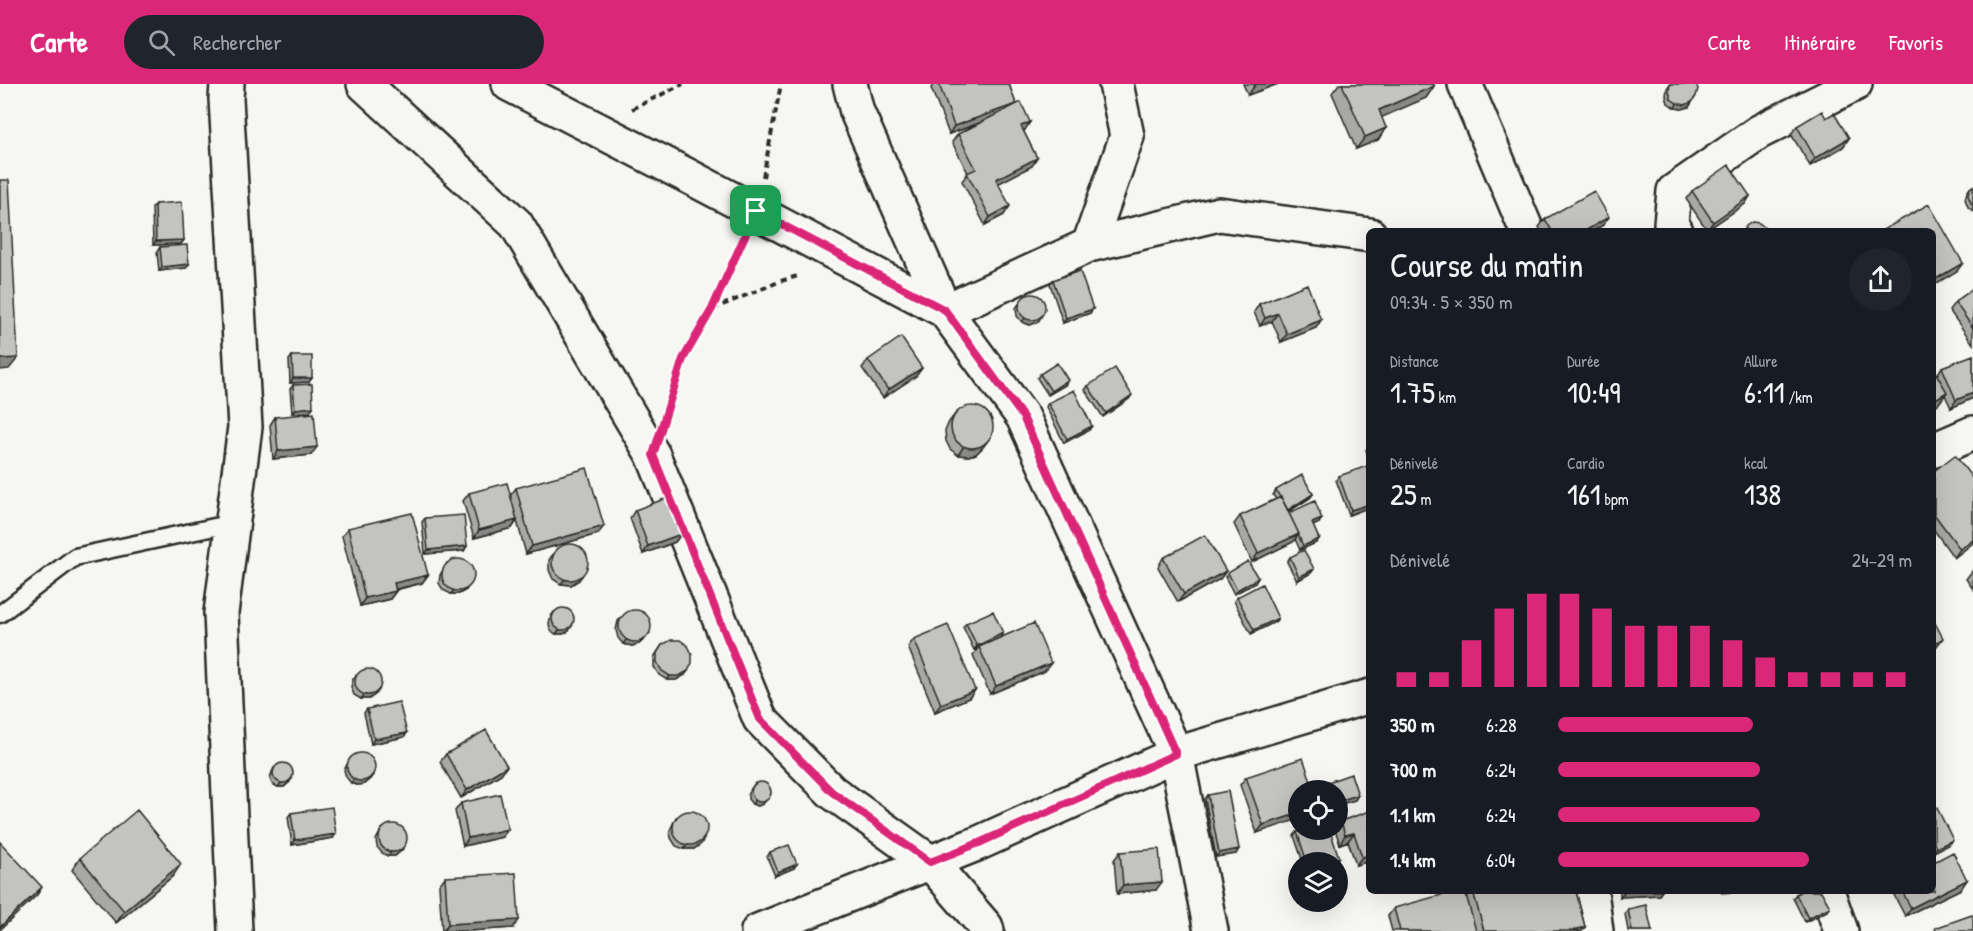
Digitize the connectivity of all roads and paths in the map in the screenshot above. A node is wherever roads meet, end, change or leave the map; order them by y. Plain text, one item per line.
1 (364, 84) edge
2 (509, 84) edge
3 (683, 84) edge
4 (781, 84) edge
5 (850, 84) edge
6 (1116, 84) edge
7 (1465, 84) edge
8 (1855, 84) edge
9 (232, 89) edge
10 (594, 128) junction
11 (756, 211) junction
12 (1526, 228) edge
13 (1674, 228) edge
14 (1366, 234) edge
15 (1089, 245) junction
16 (850, 261) junction
17 (712, 309) junction
18 (945, 310) junction
19 (1973, 433) edge
20 (1936, 449) edge
21 (653, 455) junction
22 (233, 523) junction
23 (0, 614) edge
24 (1366, 697) edge
25 (1176, 754) junction
26 (930, 862) junction
27 (1591, 894) edge
28 (1828, 894) edge
29 (235, 931) edge
30 (758, 931) edge
31 (987, 931) edge
32 (1211, 931) edge
33 (1596, 931) edge
34 (1841, 931) edge

1 - 21 street
2 - 10 street
3 - 10 path
4 - 11 path
5 - 18 street
6 - 15 street
7 - 12 street
8 - 13 street
9 - 22 street
10 - 11 street
11 - 16 street
11 - 17 path
14 - 15 street
15 - 18 street
16 - 17 path
16 - 18 street
17 - 21 path
18 - 25 street
19 - 20 street
21 - 26 street
22 - 23 lane
22 - 29 street
24 - 25 street
25 - 26 street
25 - 32 street
26 - 30 street
26 - 31 street
27 - 33 street
28 - 34 street

